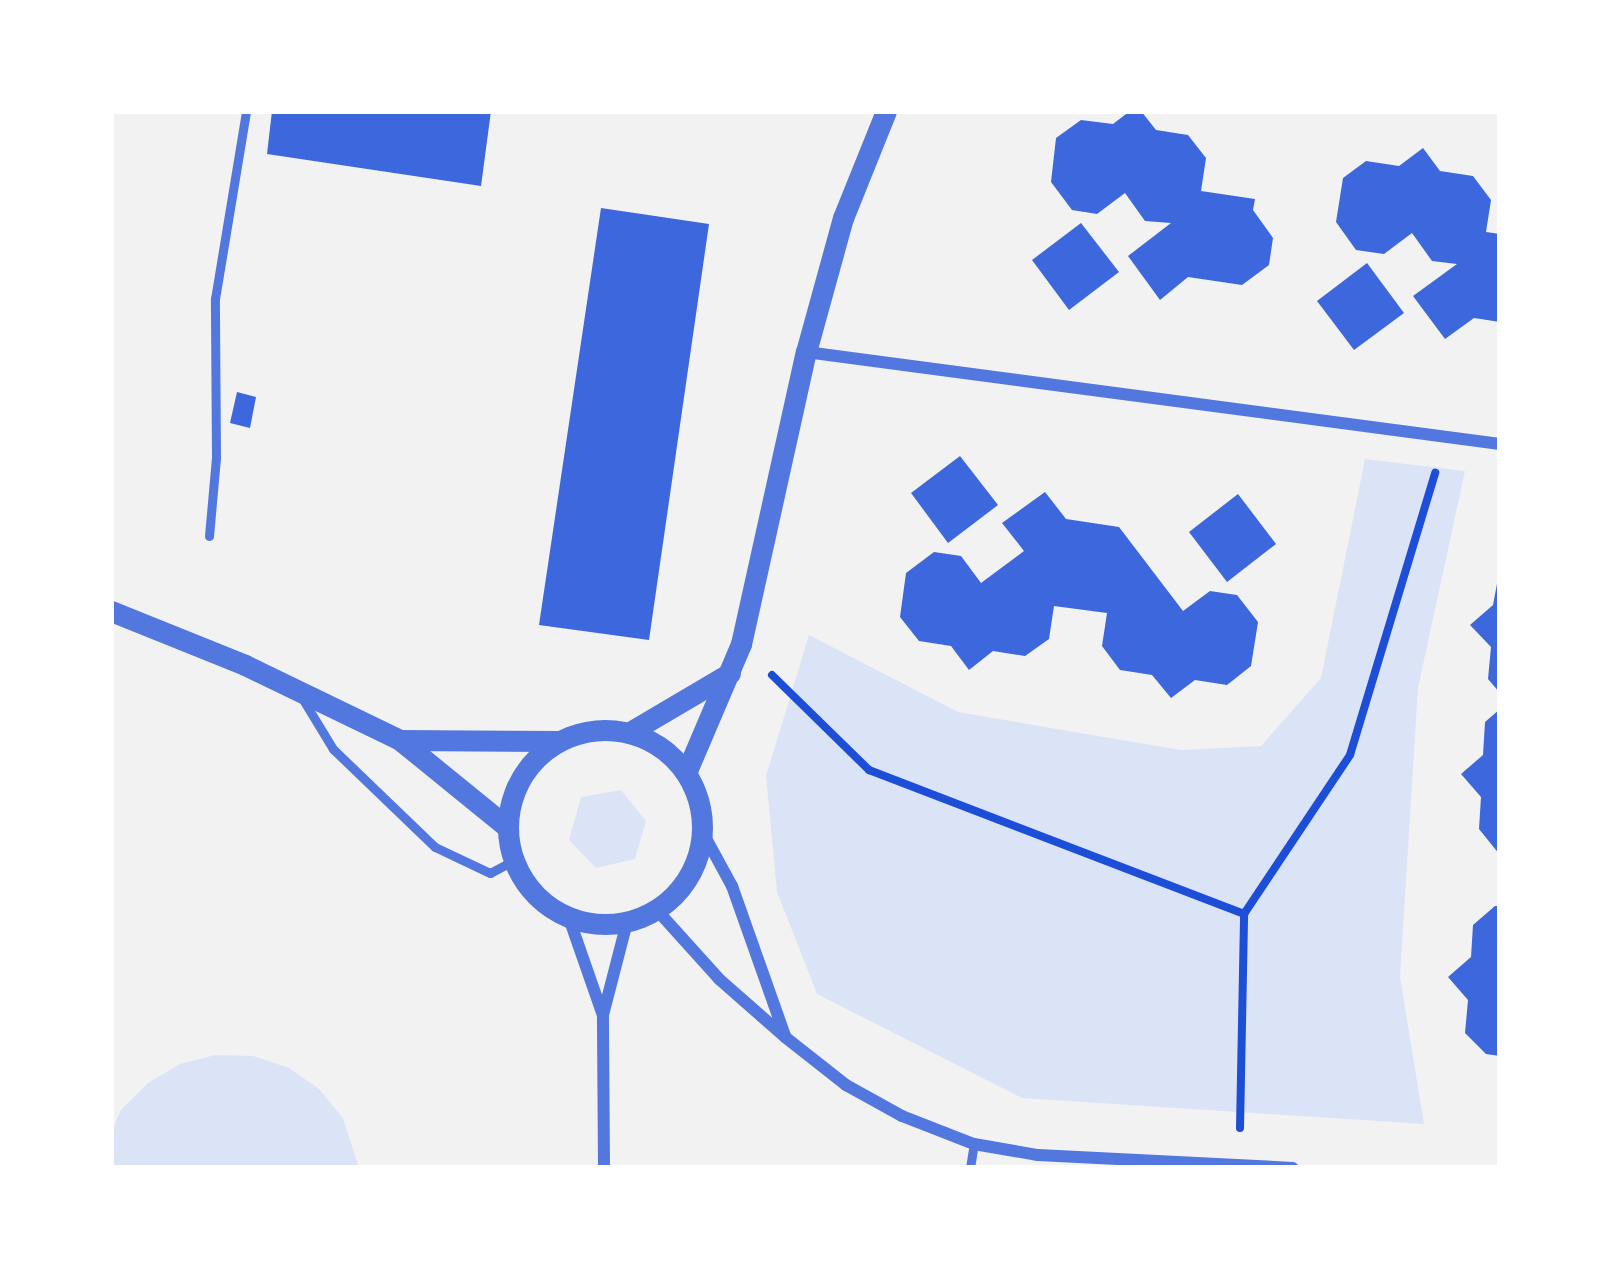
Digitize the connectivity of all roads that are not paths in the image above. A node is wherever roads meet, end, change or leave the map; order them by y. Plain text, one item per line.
1 (246, 111) edge
2 (886, 111) edge
3 (806, 352) junction
4 (1500, 444) edge
5 (209, 536) dead end
6 (111, 611) edge
7 (730, 673) junction
8 (299, 693) junction
9 (630, 732) junction
10 (400, 740) junction
11 (558, 741) junction
12 (686, 773) junction
13 (507, 827) junction
14 (702, 831) junction
15 (514, 860) junction
16 (656, 910) junction
17 (569, 918) junction
18 (626, 922) junction
19 (603, 1016) junction
20 (785, 1037) junction
21 (974, 1144) junction
22 (1239, 1166) edge
23 (604, 1168) edge
24 (970, 1168) edge
25 (1293, 1168) edge

1 - 5 lane
2 - 3 street
3 - 4 street
3 - 7 street
6 - 8 street
7 - 9 street
7 - 12 street
8 - 10 street
8 - 15 lane
9 - 11 street
9 - 12 street
10 - 11 street
10 - 13 street
11 - 13 street
12 - 14 street
13 - 15 street
14 - 16 street
14 - 20 street
15 - 17 street
16 - 18 street
16 - 20 street
17 - 18 street
17 - 19 street
18 - 19 street
19 - 23 street
20 - 21 street
21 - 22 street
21 - 24 lane
22 - 25 street

